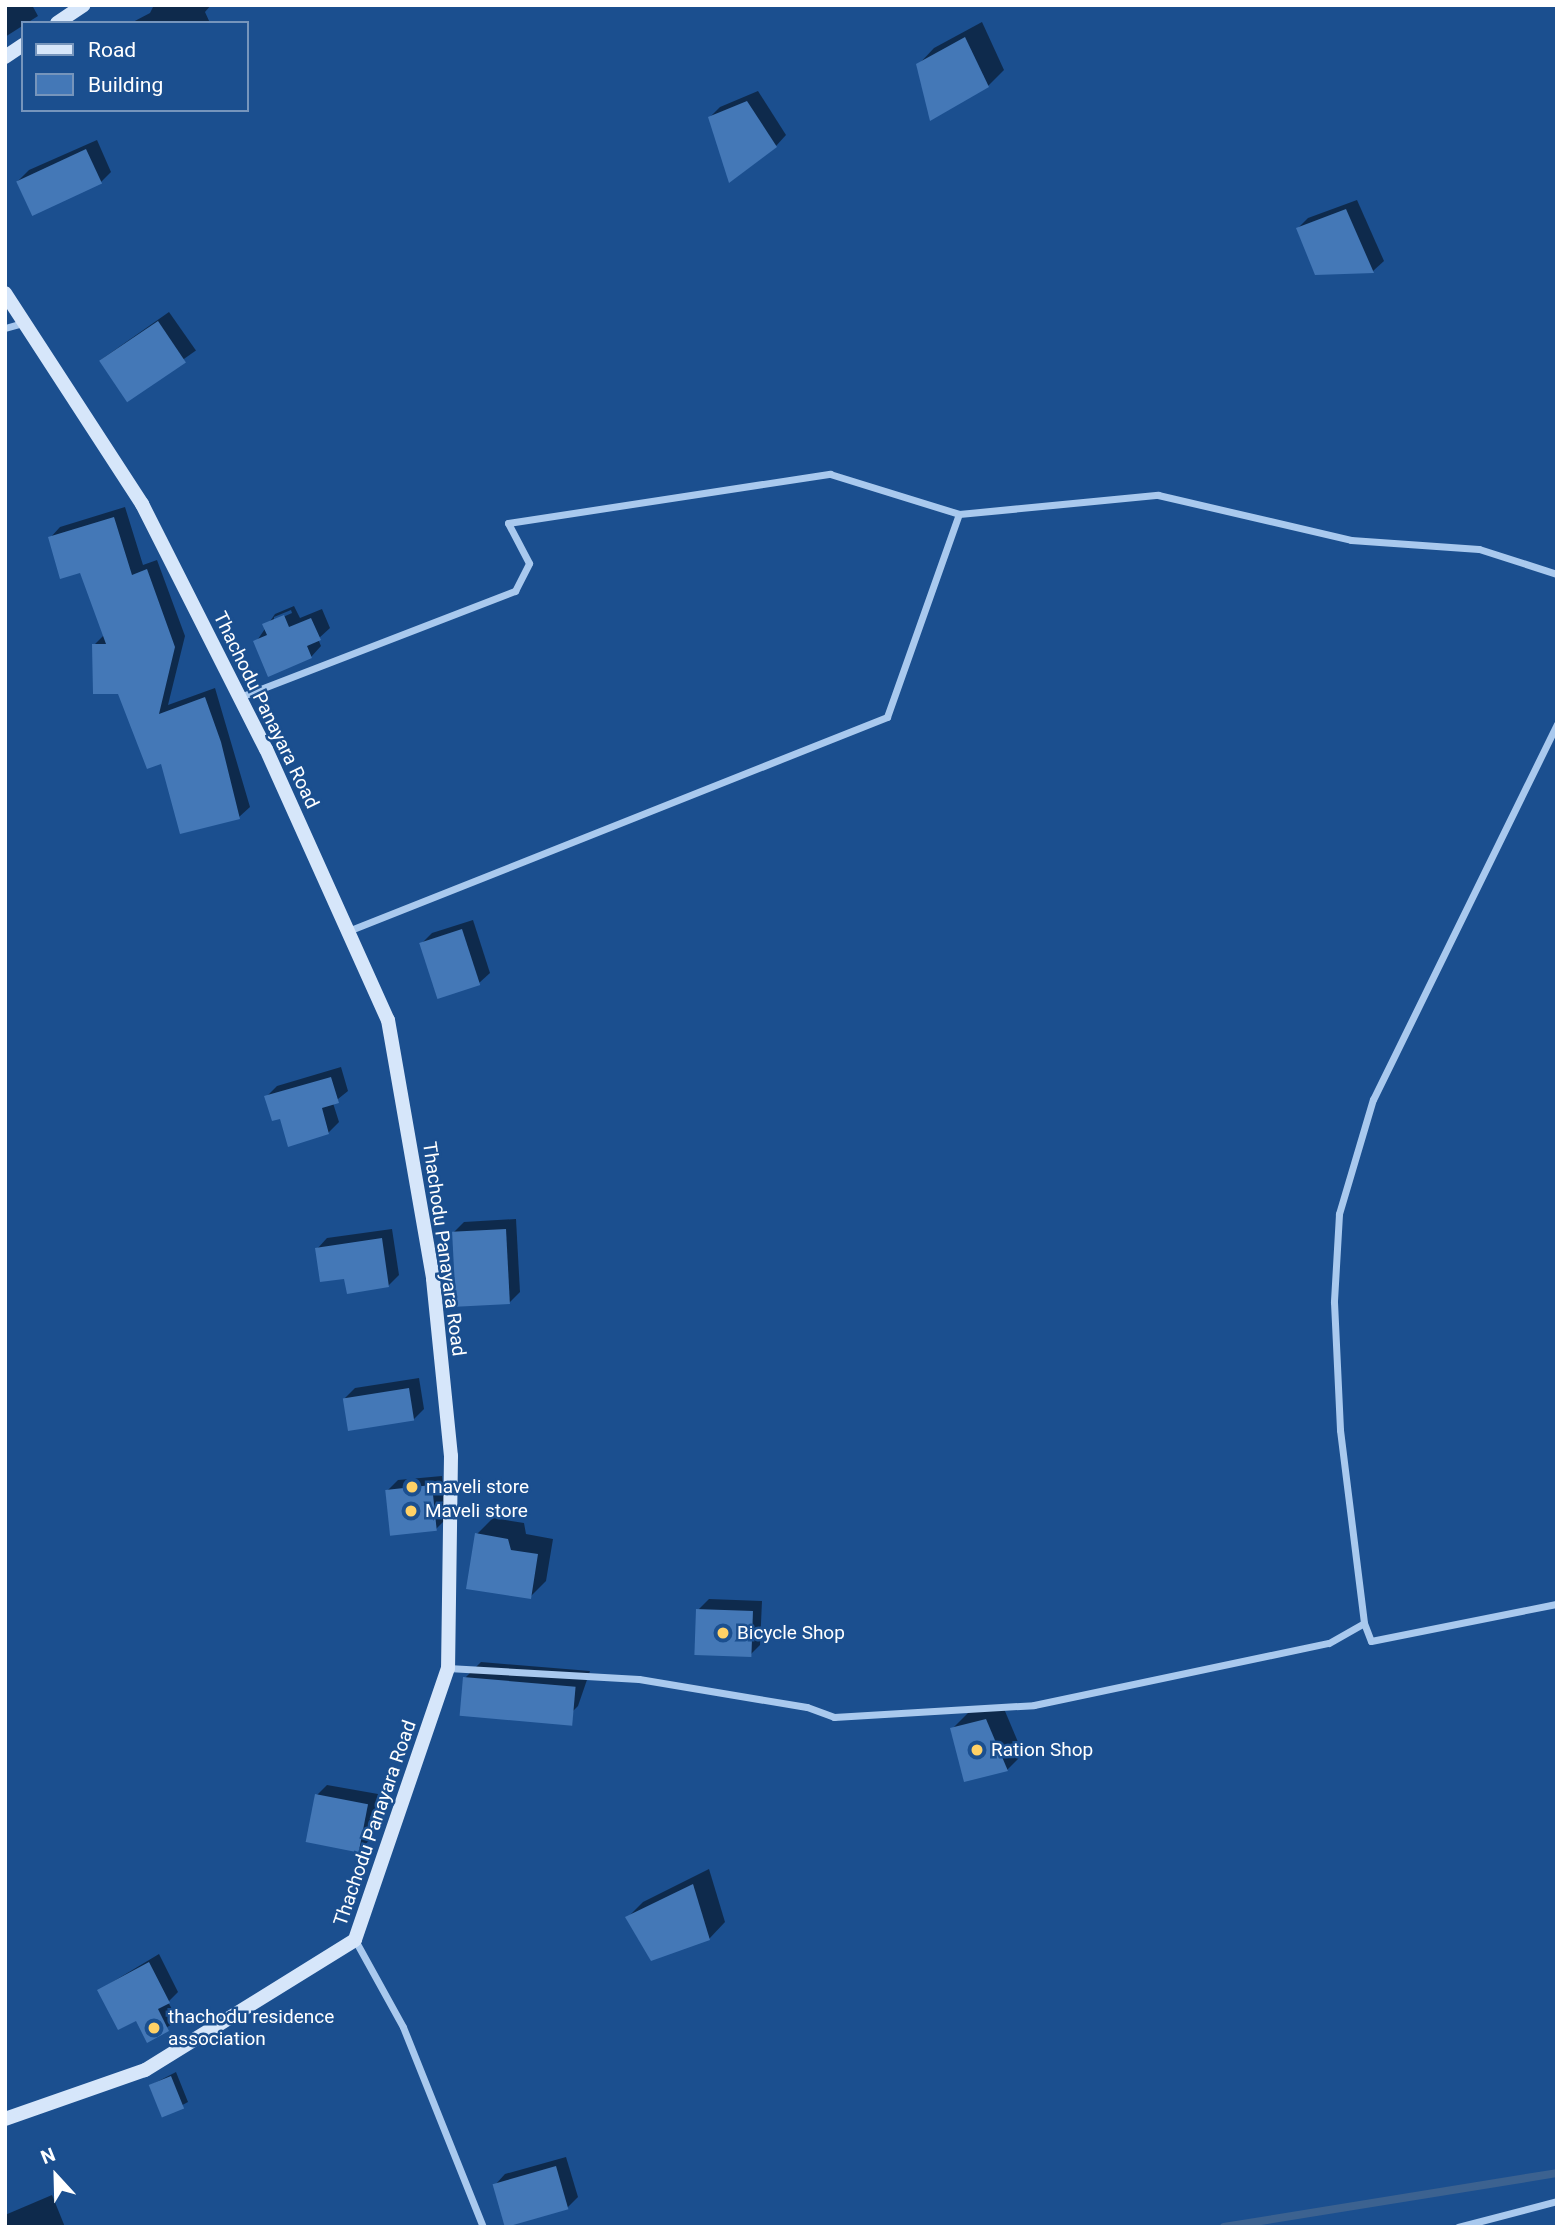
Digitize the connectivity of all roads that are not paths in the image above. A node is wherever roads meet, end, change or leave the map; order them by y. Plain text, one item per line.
1 (84, 5) edge
2 (60, 21) edge
3 (21, 46) edge
4 (5, 57) edge
5 (5, 293) edge
6 (22, 323) junction
7 (5, 328) edge
8 (959, 513) junction
9 (1557, 574) edge
10 (240, 697) junction
11 (1557, 724) edge
12 (1553, 744) edge
13 (348, 931) junction
14 (1557, 1604) edge
15 (1364, 1623) junction
16 (448, 1668) junction
17 (355, 1940) junction
18 (5, 2119) edge
19 (1557, 2201) edge
20 (483, 2227) edge
21 (1458, 2227) edge

1 - 2 main road
3 - 4 main road
5 - 6 main road, Thachodu Panayara Road
6 - 7 street
6 - 10 main road, Thachodu Panayara Road
8 - 9 street
8 - 10 street
8 - 13 street
10 - 13 main road, Thachodu Panayara Road
11 - 12 street
12 - 15 street
13 - 16 main road, Thachodu Panayara Road
14 - 15 street
15 - 16 street
16 - 17 main road, Thachodu Panayara Road
17 - 18 main road, Thachodu Panayara Road
17 - 20 street
19 - 21 street

